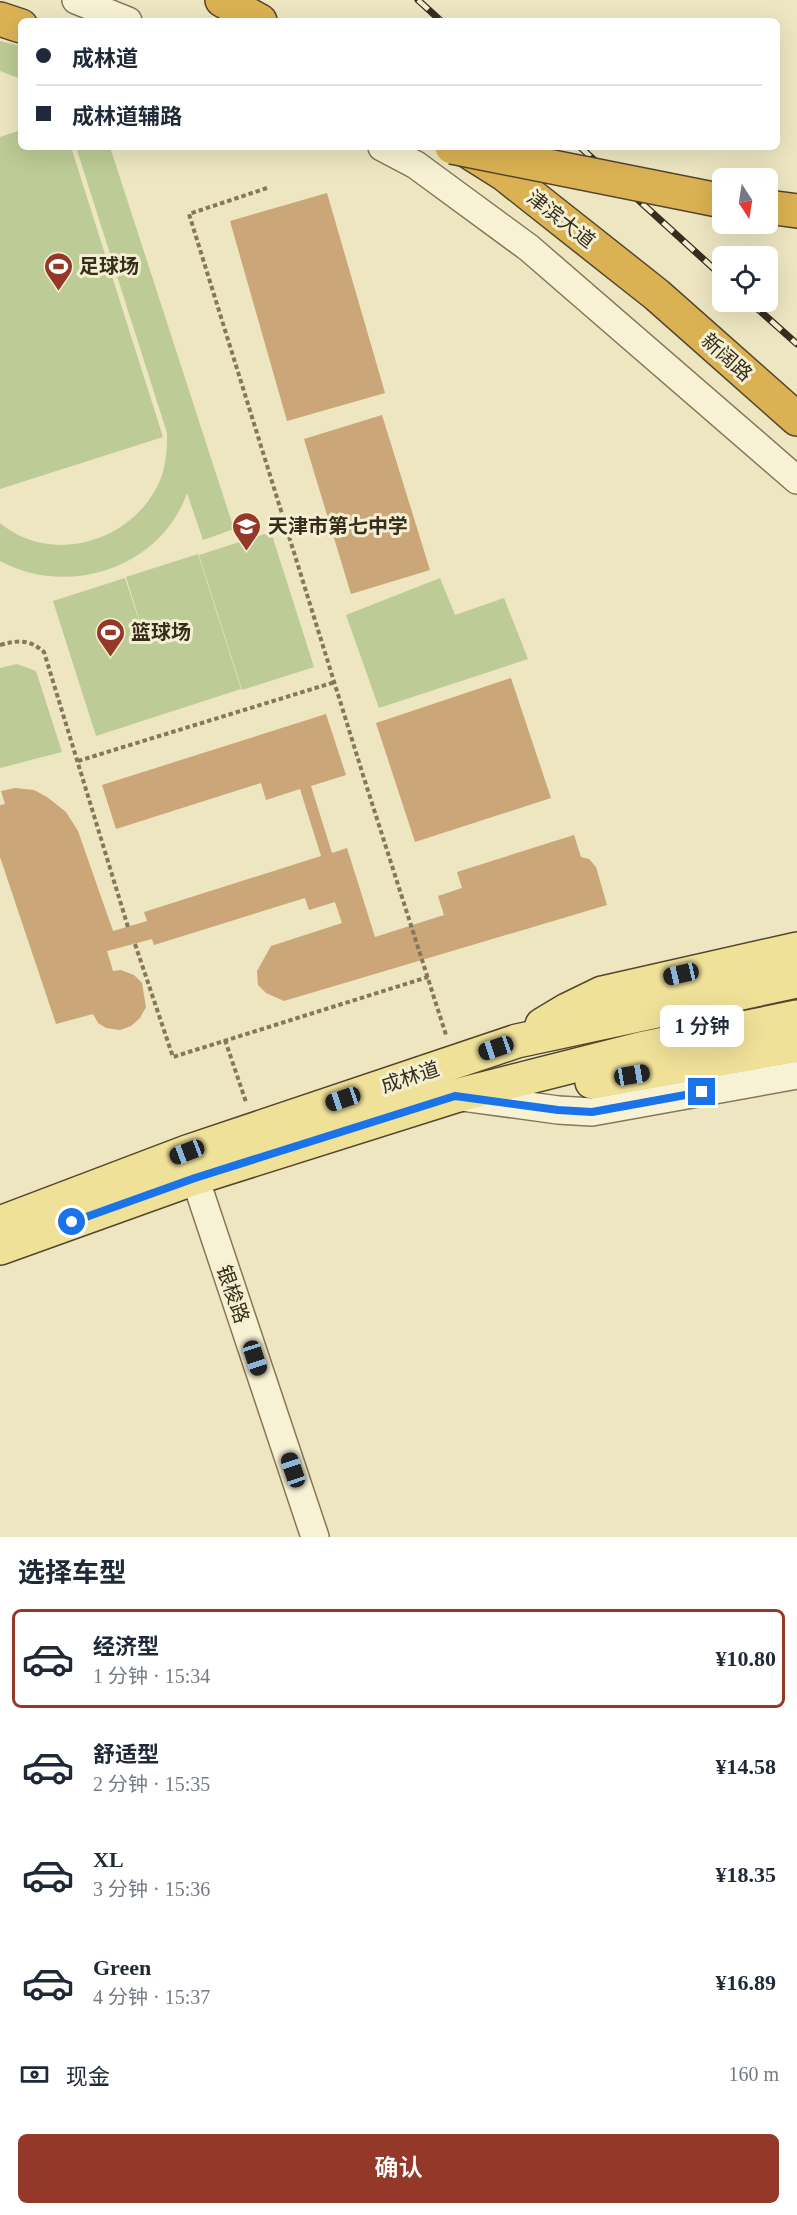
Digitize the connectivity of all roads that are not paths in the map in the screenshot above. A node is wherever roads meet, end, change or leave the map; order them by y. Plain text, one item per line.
1 (76, 0) edge
2 (222, 0) edge
3 (121, 18) edge
4 (255, 18) edge
5 (0, 19) edge
6 (18, 25) edge
7 (388, 150) edge
8 (467, 150) edge
9 (467, 150) edge
10 (712, 199) edge
11 (778, 208) edge
12 (797, 211) edge
13 (657, 295) joint
14 (797, 419) edge
15 (797, 480) edge
16 (797, 949) edge
17 (797, 981) edge
18 (797, 1017) edge
19 (517, 1041) junction
20 (797, 1045) edge
21 (797, 1075) edge
22 (455, 1096) junction
23 (191, 1165) junction
24 (0, 1223) edge
25 (0, 1248) edge
26 (315, 1537) edge

1 - 3 street
2 - 4 highway
5 - 6 highway
7 - 15 street
8 - 10 highway, bridge
9 - 13 highway, 津滨大道, bridge
11 - 12 highway
13 - 14 highway, 新阔路
16 - 19 main road
17 - 19 main road, 成林道
18 - 22 main road
19 - 23 main road, 成林道
20 - 22 main road
21 - 22 street
22 - 23 main road, 成林道
23 - 24 main road, 成林道
23 - 25 main road, 成林道
23 - 26 street, 银梭路

